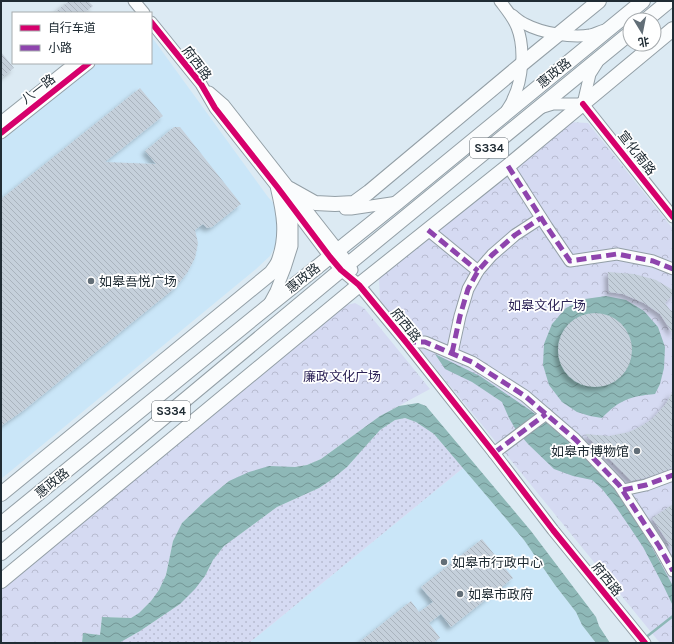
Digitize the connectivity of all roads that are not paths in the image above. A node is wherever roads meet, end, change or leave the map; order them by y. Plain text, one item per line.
1 (134, 1) edge
2 (500, 1) edge
3 (599, 1) edge
4 (643, 1) edge
5 (670, 1) edge
6 (141, 12) edge
7 (656, 12) edge
8 (510, 14) junction
9 (152, 23) edge
10 (610, 28) junction
11 (673, 29) edge
12 (559, 34) junction
13 (622, 40) edge
14 (601, 57) junction
15 (74, 64) edge
16 (88, 64) edge
17 (522, 64) junction
18 (583, 104) junction
19 (537, 109) junction
20 (505, 114) junction
21 (1, 122) edge
22 (1, 133) edge
23 (508, 166) junction
24 (284, 188) junction
25 (294, 202) junction
26 (398, 202) junction
27 (673, 217) edge
28 (541, 218) junction
29 (428, 230) junction
30 (334, 253) junction
31 (345, 267) junction
32 (673, 269) edge
33 (478, 271) junction
34 (359, 285) junction
35 (266, 308) junction
36 (406, 342) junction
37 (452, 353) junction
38 (546, 414) junction
39 (494, 453) junction
40 (673, 475) edge
41 (623, 490) junction
42 (1, 494) edge
43 (1, 524) edge
44 (1, 553) edge
45 (673, 571) edge
46 (1, 581) edge
47 (642, 639) edge

1 - 6 street
2 - 8 street
3 - 12 main road
4 - 10 main road, 惠政路 / S334
5 - 7 main road
8 - 12 street
8 - 17 street
9 - 24 street, 府西路
10 - 12 street
10 - 20 main road, 惠政路 / S334
11 - 18 main road
12 - 17 main road
13 - 14 main road, 惠政路 / S334
14 - 18 street
14 - 19 main road, 惠政路 / S334
15 - 21 street, 八一路
16 - 22 street, 八一路
17 - 20 street
17 - 24 main road
18 - 19 street
18 - 23 main road
18 - 27 street, 宣化南路
19 - 31 main road, 惠政路 / S334
20 - 26 main road, 惠政路 / S334
23 - 28 street
23 - 29 main road
24 - 25 street, 府西路
24 - 42 main road
25 - 26 street
25 - 30 street, 府西路
25 - 35 street
26 - 30 main road, 惠政路 / S334
28 - 32 street
28 - 33 street
29 - 33 street
29 - 34 main road
30 - 31 street, 府西路
30 - 35 main road, 惠政路 / S334
31 - 34 street, 府西路
31 - 44 main road, 惠政路 / S334
33 - 37 street
34 - 36 street, 府西路
34 - 46 main road
35 - 43 main road, 惠政路 / S334
36 - 37 street
36 - 39 street, 府西路
37 - 38 street
38 - 39 street
38 - 41 street
39 - 47 street, 府西路
40 - 41 street
41 - 45 street

